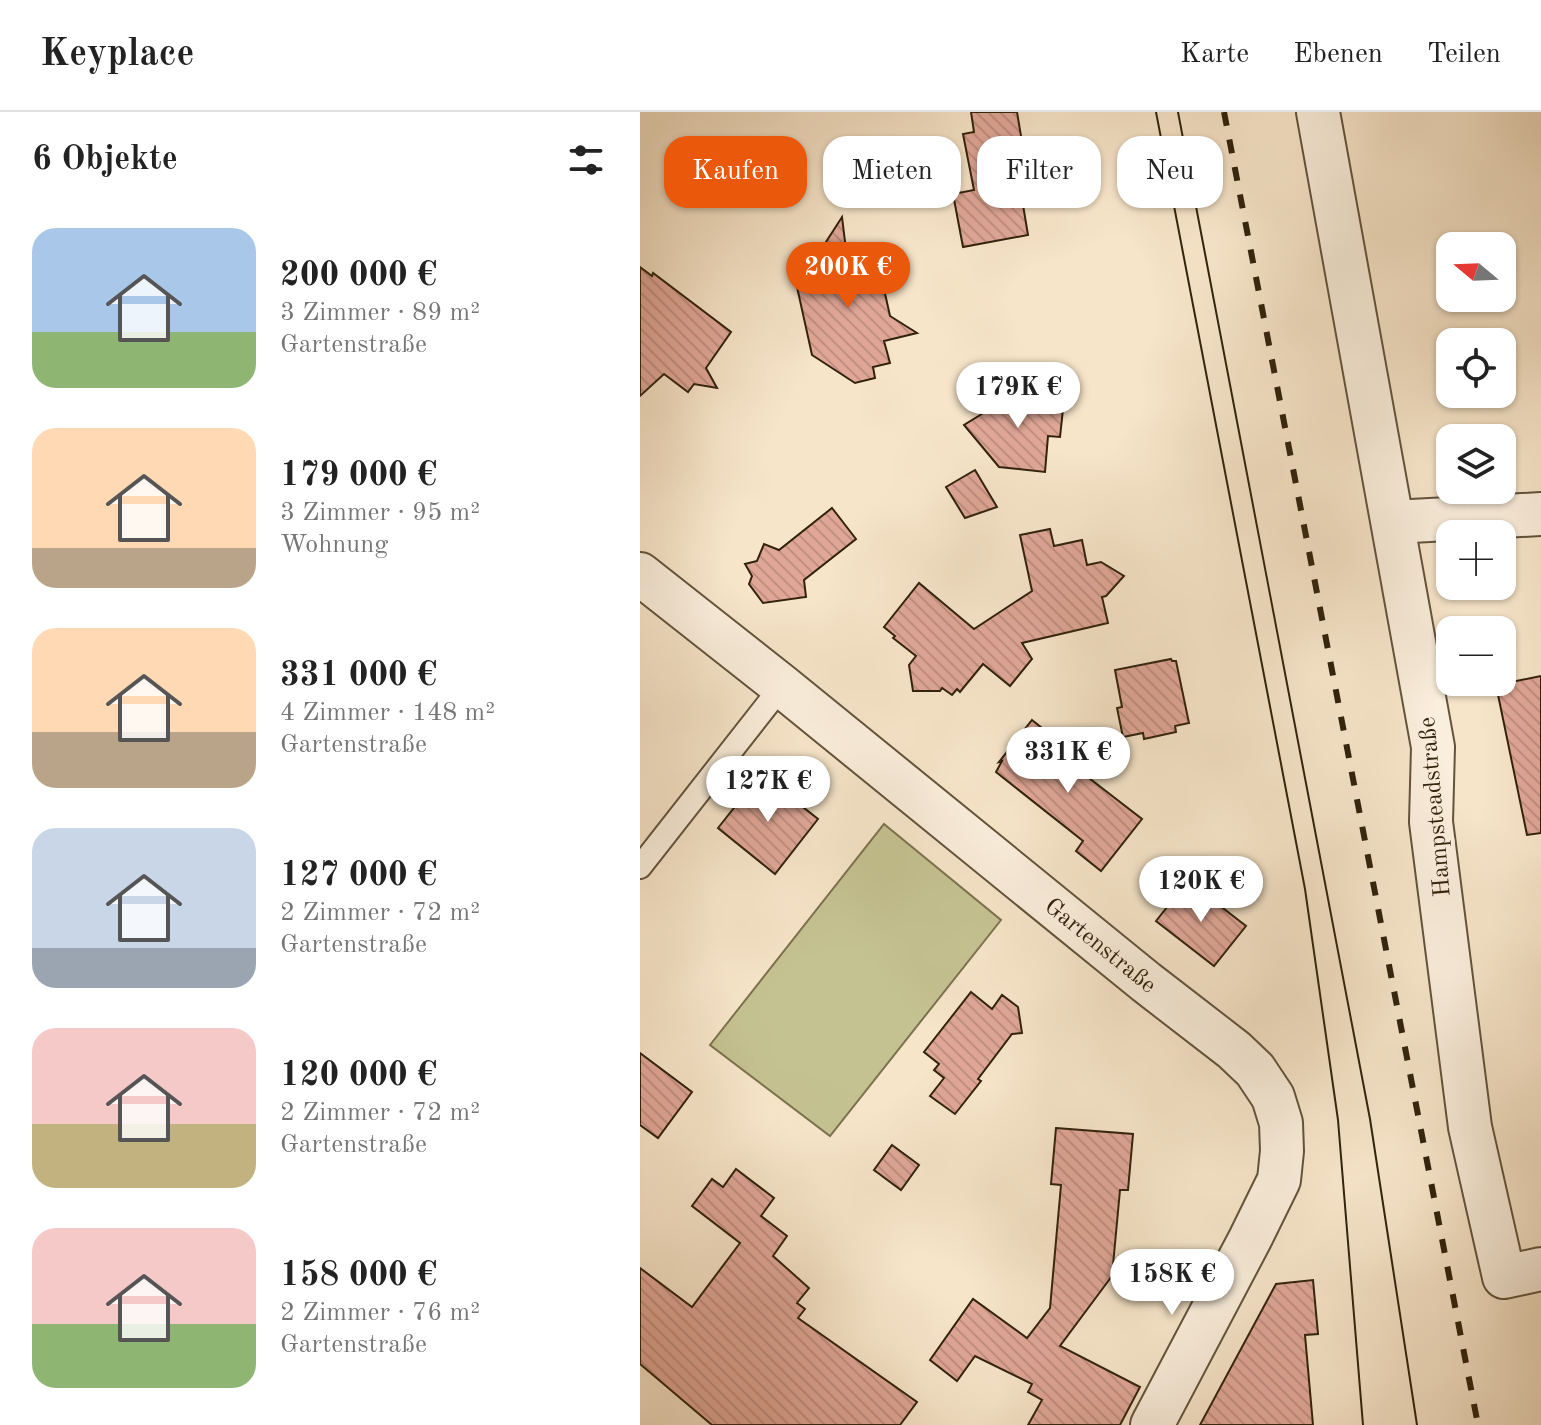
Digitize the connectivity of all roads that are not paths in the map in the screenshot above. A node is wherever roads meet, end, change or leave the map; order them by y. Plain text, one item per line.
1 (1318, 112) edge
2 (1541, 514) edge
3 (1393, 522) junction
4 (640, 574) edge
5 (782, 686) junction
6 (640, 867) edge
7 (1541, 1269) edge
8 (1152, 1425) edge

1 - 3 street, Hampsteadstraße
2 - 3 street
3 - 7 street, Hampsteadstraße
4 - 5 street, Gartenstraße
5 - 6 lane
5 - 8 street, Gartenstraße

